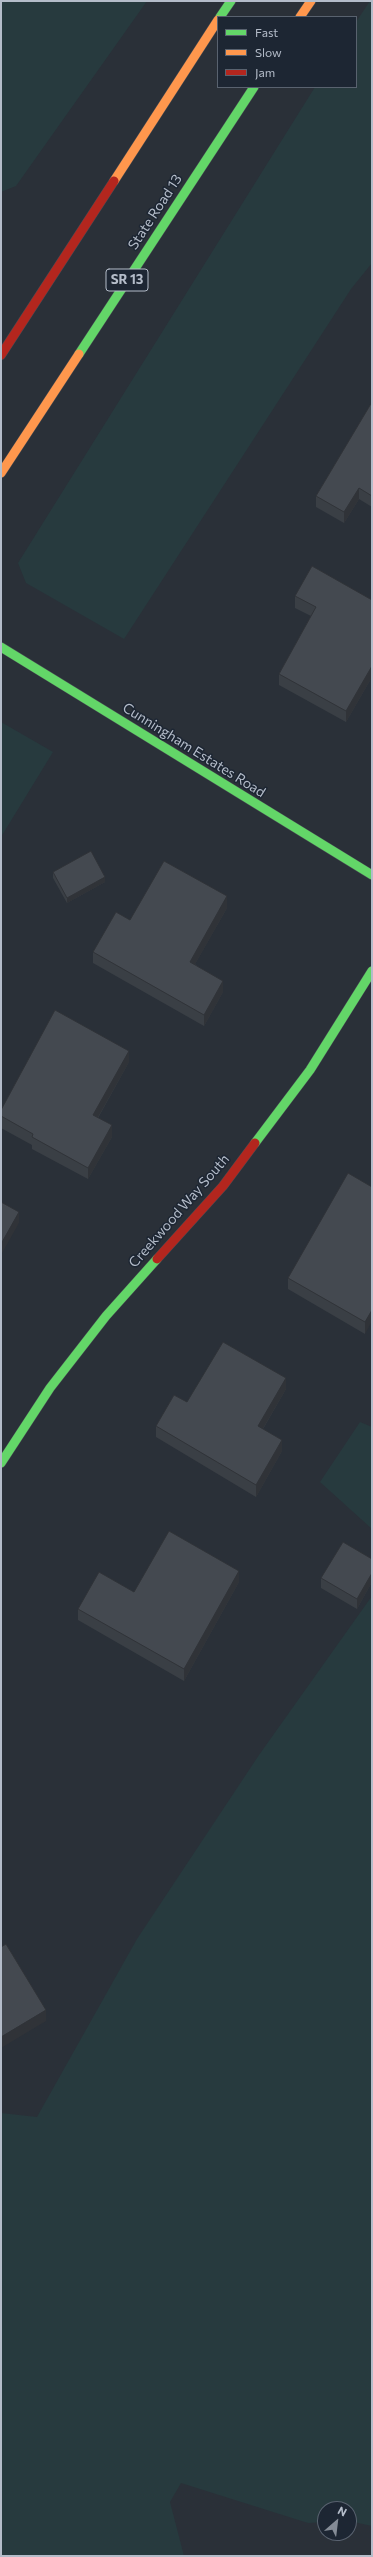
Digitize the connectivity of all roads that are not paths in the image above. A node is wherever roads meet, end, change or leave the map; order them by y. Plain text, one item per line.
1 (231, 1) edge
2 (311, 1) edge
3 (221, 16) edge
4 (301, 16) edge
5 (217, 22) edge
6 (253, 88) edge
7 (1, 355) edge
8 (1, 473) edge
9 (1, 647) edge
10 (372, 875) edge
11 (372, 971) edge
12 (1, 1463) edge

1 - 3 street
2 - 4 street
5 - 7 street
6 - 8 street, State Road 13 / SR 13
9 - 10 street, Cunningham Estates Road
11 - 12 street, Creekwood Way South

